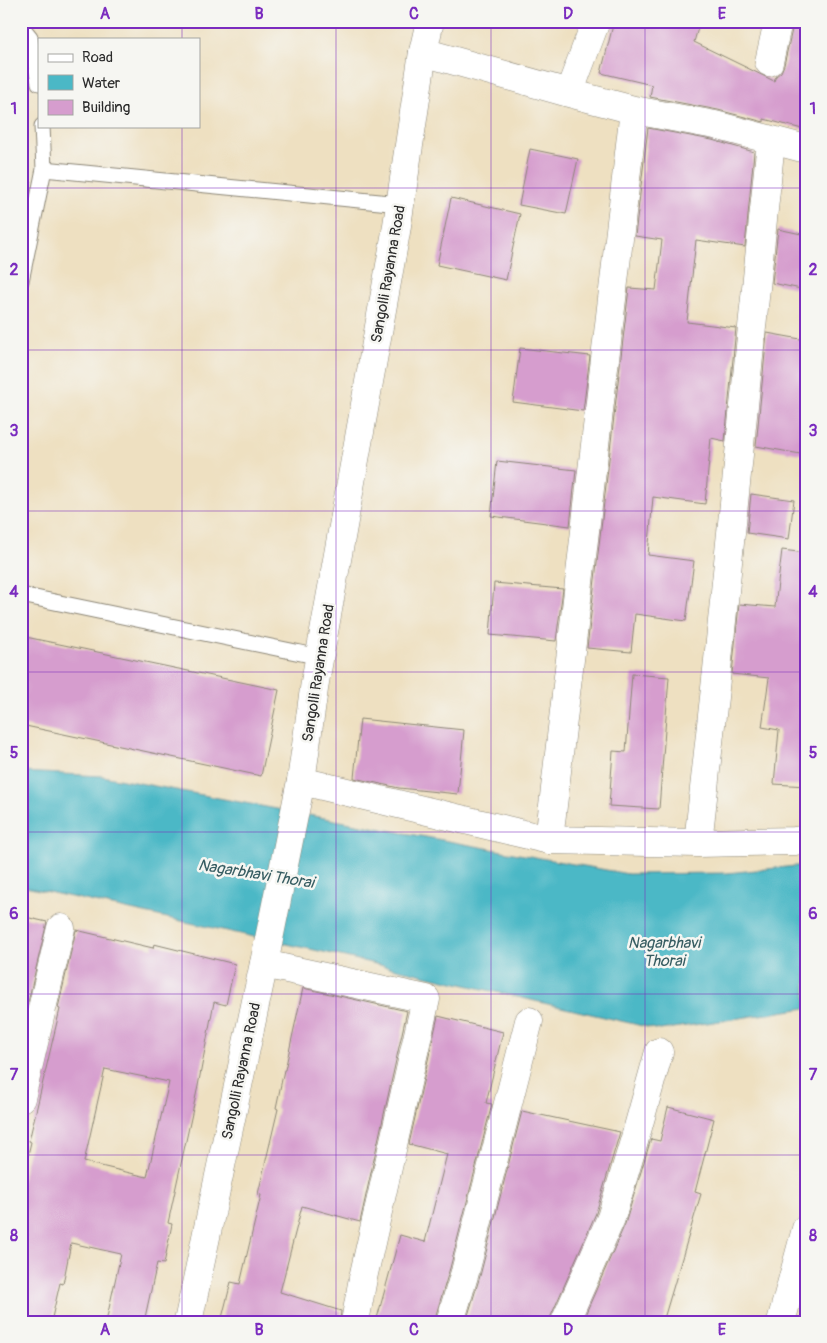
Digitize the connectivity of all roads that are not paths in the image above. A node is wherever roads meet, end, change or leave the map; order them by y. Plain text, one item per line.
1 (430, 21) edge
2 (596, 21) edge
3 (778, 21) edge
4 (21, 26) edge
5 (423, 52) junction
6 (769, 62) dead end
7 (38, 77) edge
8 (570, 93) junction
9 (634, 110) junction
10 (42, 128) edge
11 (771, 141) junction
12 (806, 149) edge
13 (44, 168) junction
14 (400, 204) junction
15 (21, 281) edge
16 (21, 596) edge
17 (320, 657) junction
18 (299, 792) junction
19 (806, 839) edge
20 (550, 840) junction
21 (698, 843) junction
22 (61, 928) dead end
23 (266, 956) junction
24 (529, 1021) dead end
25 (659, 1052) dead end
26 (21, 1098) edge
27 (804, 1241) edge
28 (188, 1322) edge
29 (355, 1322) edge
30 (450, 1322) edge
31 (565, 1322) edge
32 (781, 1322) edge

1 - 5 street, Sangolli Rayanna Road
2 - 8 street
3 - 6 street
4 - 7 lane
5 - 8 street
5 - 14 street, Sangolli Rayanna Road
8 - 9 street
9 - 11 street
9 - 20 street
10 - 13 lane
11 - 12 street
11 - 21 street
13 - 14 lane
13 - 15 lane
14 - 17 street, Sangolli Rayanna Road
16 - 17 lane
17 - 18 street, Sangolli Rayanna Road
18 - 20 street
18 - 23 street, Sangolli Rayanna Road
19 - 21 street
20 - 21 street
22 - 26 street
23 - 28 street, Sangolli Rayanna Road
23 - 29 street
24 - 30 street
25 - 31 street
27 - 32 street

